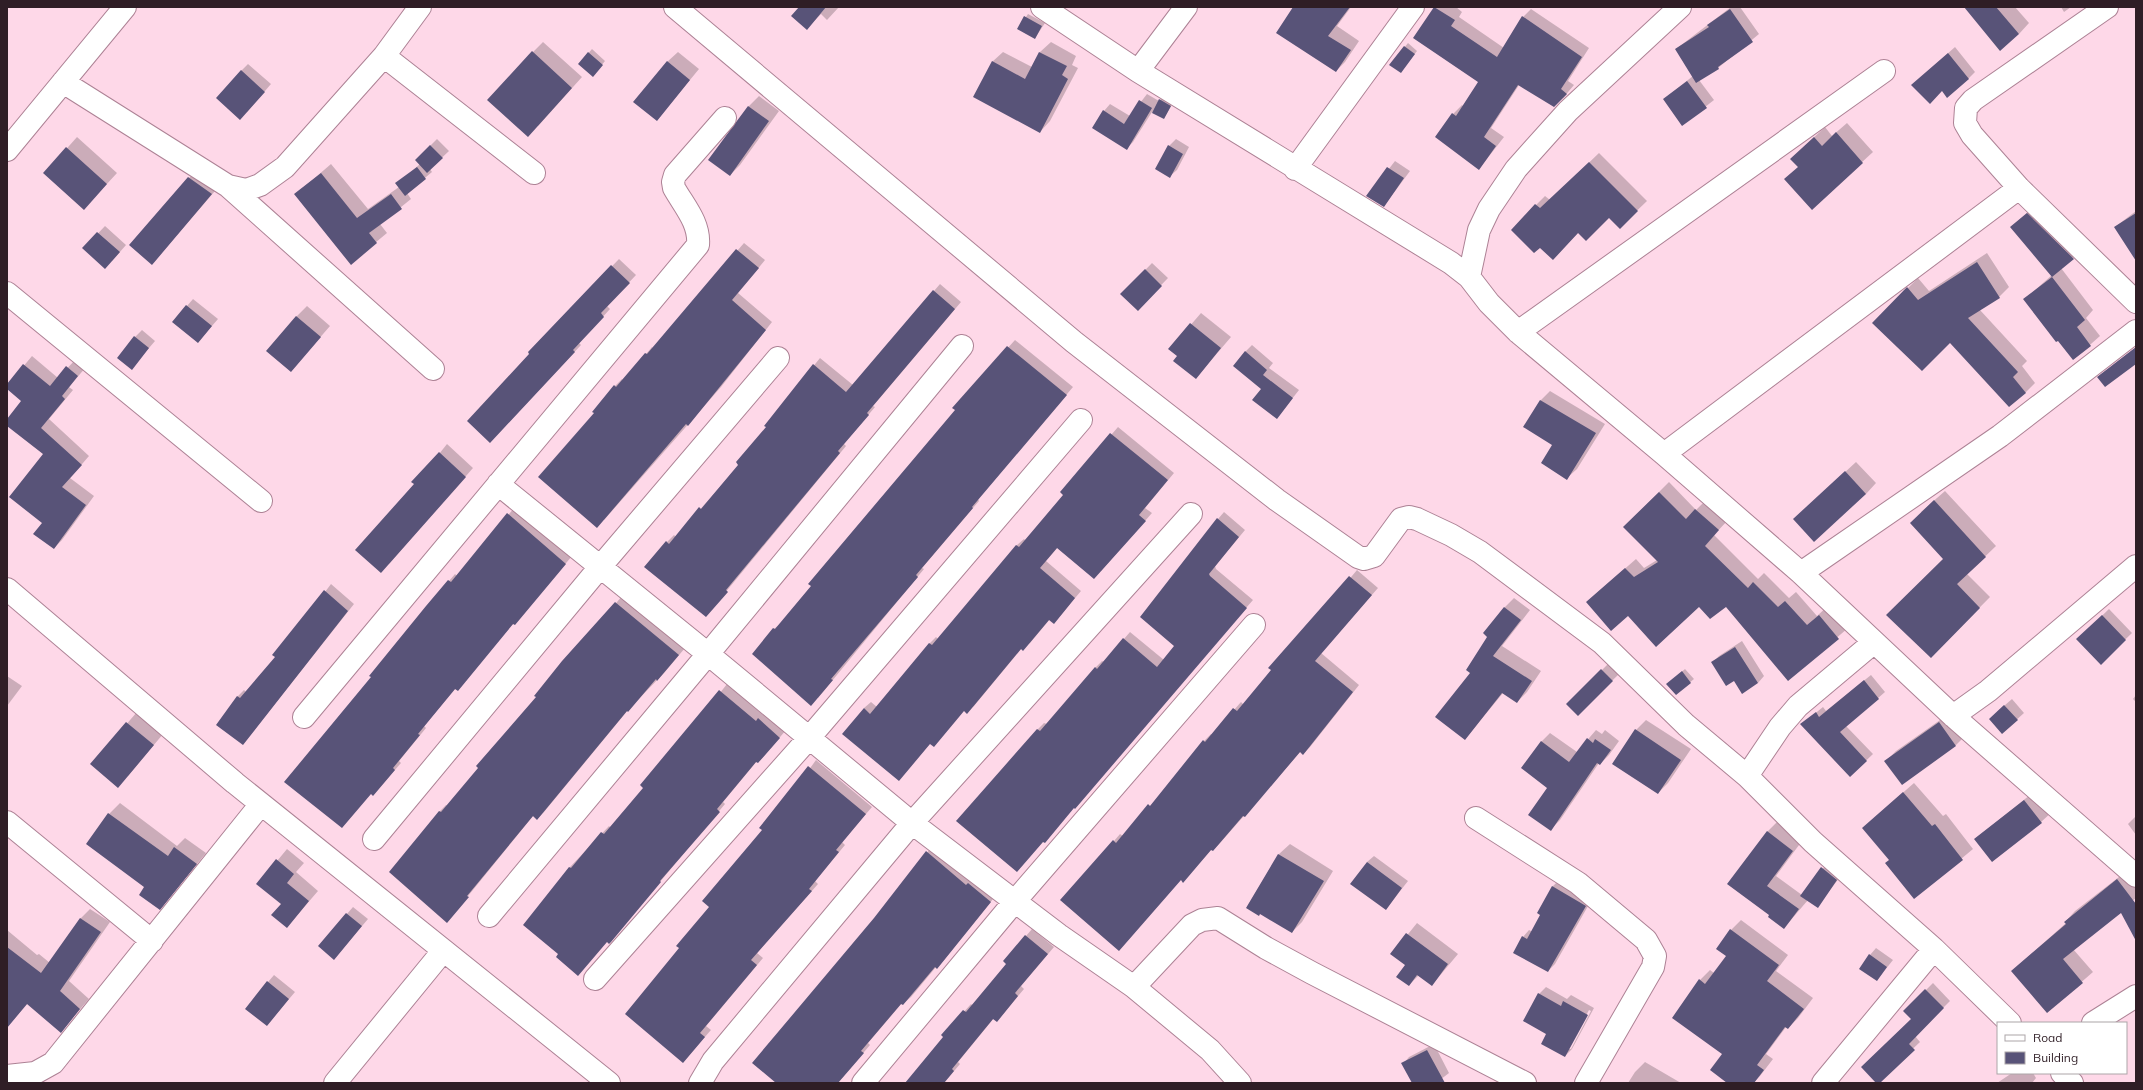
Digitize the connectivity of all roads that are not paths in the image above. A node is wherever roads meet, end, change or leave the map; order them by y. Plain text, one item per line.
1 (125, 7) edge
2 (420, 7) edge
3 (675, 7) edge
4 (1042, 7) edge
5 (1186, 7) edge
6 (1413, 7) edge
7 (1680, 7) edge
8 (2107, 7) edge
9 (384, 56) junction
10 (1138, 71) junction
11 (1884, 71) dead end
12 (62, 82) junction
13 (725, 118) dead end
14 (7, 150) edge
15 (1295, 169) junction
16 (534, 173) dead end
17 (228, 186) junction
18 (2019, 188) junction
19 (1469, 278) junction
20 (7, 293) edge
21 (2136, 302) edge
22 (2136, 331) edge
23 (1518, 332) junction
24 (962, 346) dead end
25 (778, 358) dead end
26 (433, 369) dead end
27 (1081, 420) dead end
28 (1664, 454) junction
29 (498, 484) junction
30 (261, 501) dead end
31 (1191, 514) dead end
32 (2136, 566) edge
33 (600, 567) junction
34 (1801, 573) junction
35 (7, 590) edge
36 (1254, 625) dead end
37 (1872, 643) junction
38 (708, 654) junction
39 (1953, 716) junction
40 (304, 718) dead end
41 (809, 738) junction
42 (1746, 776) junction
43 (261, 804) junction
44 (1476, 818) dead end
45 (7, 822) edge
46 (912, 823) junction
47 (374, 839) dead end
48 (2136, 876) edge
49 (1014, 901) junction
50 (489, 916) dead end
51 (152, 940) junction
52 (1934, 949) junction
53 (443, 951) junction
54 (595, 979) dead end
55 (1134, 987) junction
56 (2136, 996) edge
57 (2009, 1022) edge
58 (2096, 1022) edge
59 (2063, 1074) edge
60 (18, 1078) edge
61 (335, 1083) edge
62 (609, 1083) edge
63 (700, 1083) edge
64 (863, 1083) edge
65 (1240, 1083) edge
66 (1525, 1083) edge
67 (1586, 1083) edge
68 (1823, 1083) edge
69 (2072, 1083) edge

1 - 12 street
2 - 9 street
3 - 42 street
4 - 10 street
5 - 10 street
6 - 15 street
7 - 19 street
8 - 18 street
9 - 16 street
9 - 17 street
10 - 15 street
11 - 23 street
12 - 14 street
12 - 17 street
13 - 29 street
15 - 19 street
17 - 26 street
18 - 21 street
18 - 28 street
19 - 23 street
20 - 30 street
22 - 34 street
23 - 28 street
24 - 38 street
25 - 33 street
27 - 41 street
28 - 34 street
29 - 33 street
29 - 40 street
31 - 46 street
32 - 39 street
33 - 38 street
33 - 47 street
34 - 37 street
35 - 43 street
36 - 49 street
37 - 39 street
37 - 42 street
38 - 41 street
38 - 50 street
39 - 48 street
41 - 46 street
41 - 54 street
42 - 52 street
43 - 51 street
43 - 53 street
44 - 67 street
45 - 51 street
46 - 49 street
46 - 63 street
49 - 55 street
49 - 64 street
51 - 60 street
52 - 57 street
52 - 68 street
53 - 61 street
53 - 62 street
55 - 65 street
55 - 66 street
56 - 58 street
59 - 69 street

